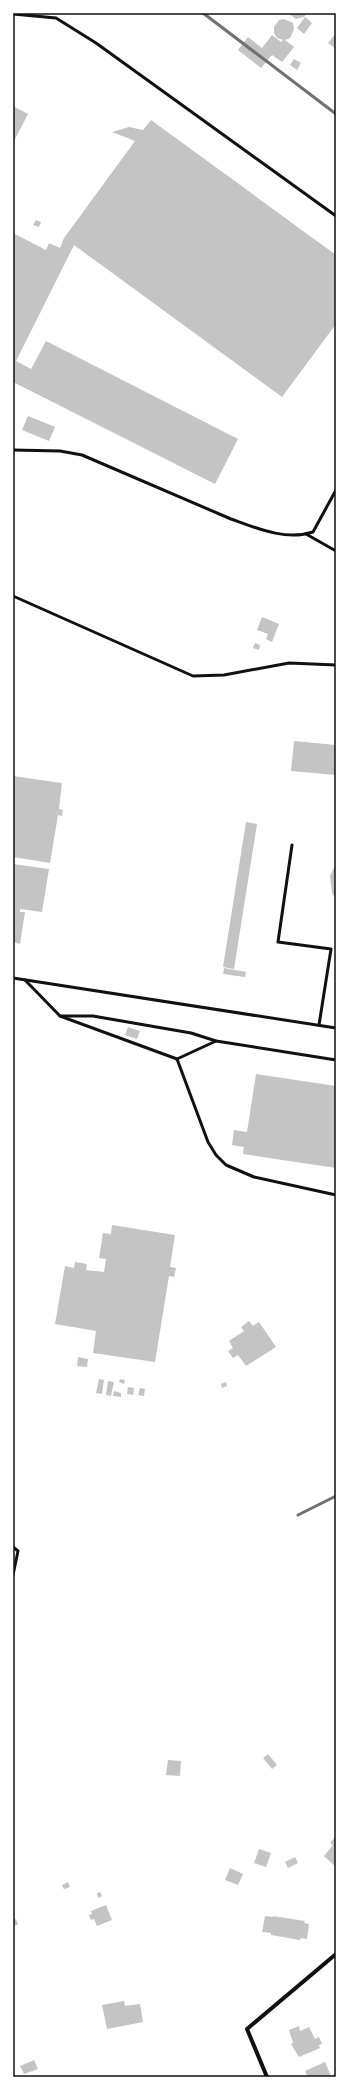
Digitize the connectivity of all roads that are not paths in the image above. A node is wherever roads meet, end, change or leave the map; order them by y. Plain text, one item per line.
1 (13, 14) edge
2 (336, 216) edge
3 (13, 450) edge
4 (336, 490) edge
5 (306, 534) junction
6 (336, 551) edge
7 (13, 596) edge
8 (336, 665) edge
9 (292, 845) dead end
10 (13, 978) edge
11 (25, 980) junction
12 (60, 1016) junction
13 (319, 1025) junction
14 (336, 1028) edge
15 (216, 1041) junction
16 (177, 1059) junction
17 (336, 1060) edge
18 (336, 1195) edge
19 (13, 1547) edge
20 (13, 1575) edge
21 (336, 1954) edge
22 (266, 2077) edge

1 - 2 lane
3 - 5 lane
4 - 5 lane
5 - 6 lane
7 - 8 lane
9 - 13 lane
10 - 11 lane
11 - 12 lane
11 - 13 lane
12 - 15 lane
12 - 16 lane
13 - 14 lane
15 - 16 lane
15 - 17 lane
16 - 18 lane
19 - 20 lane
21 - 22 street

